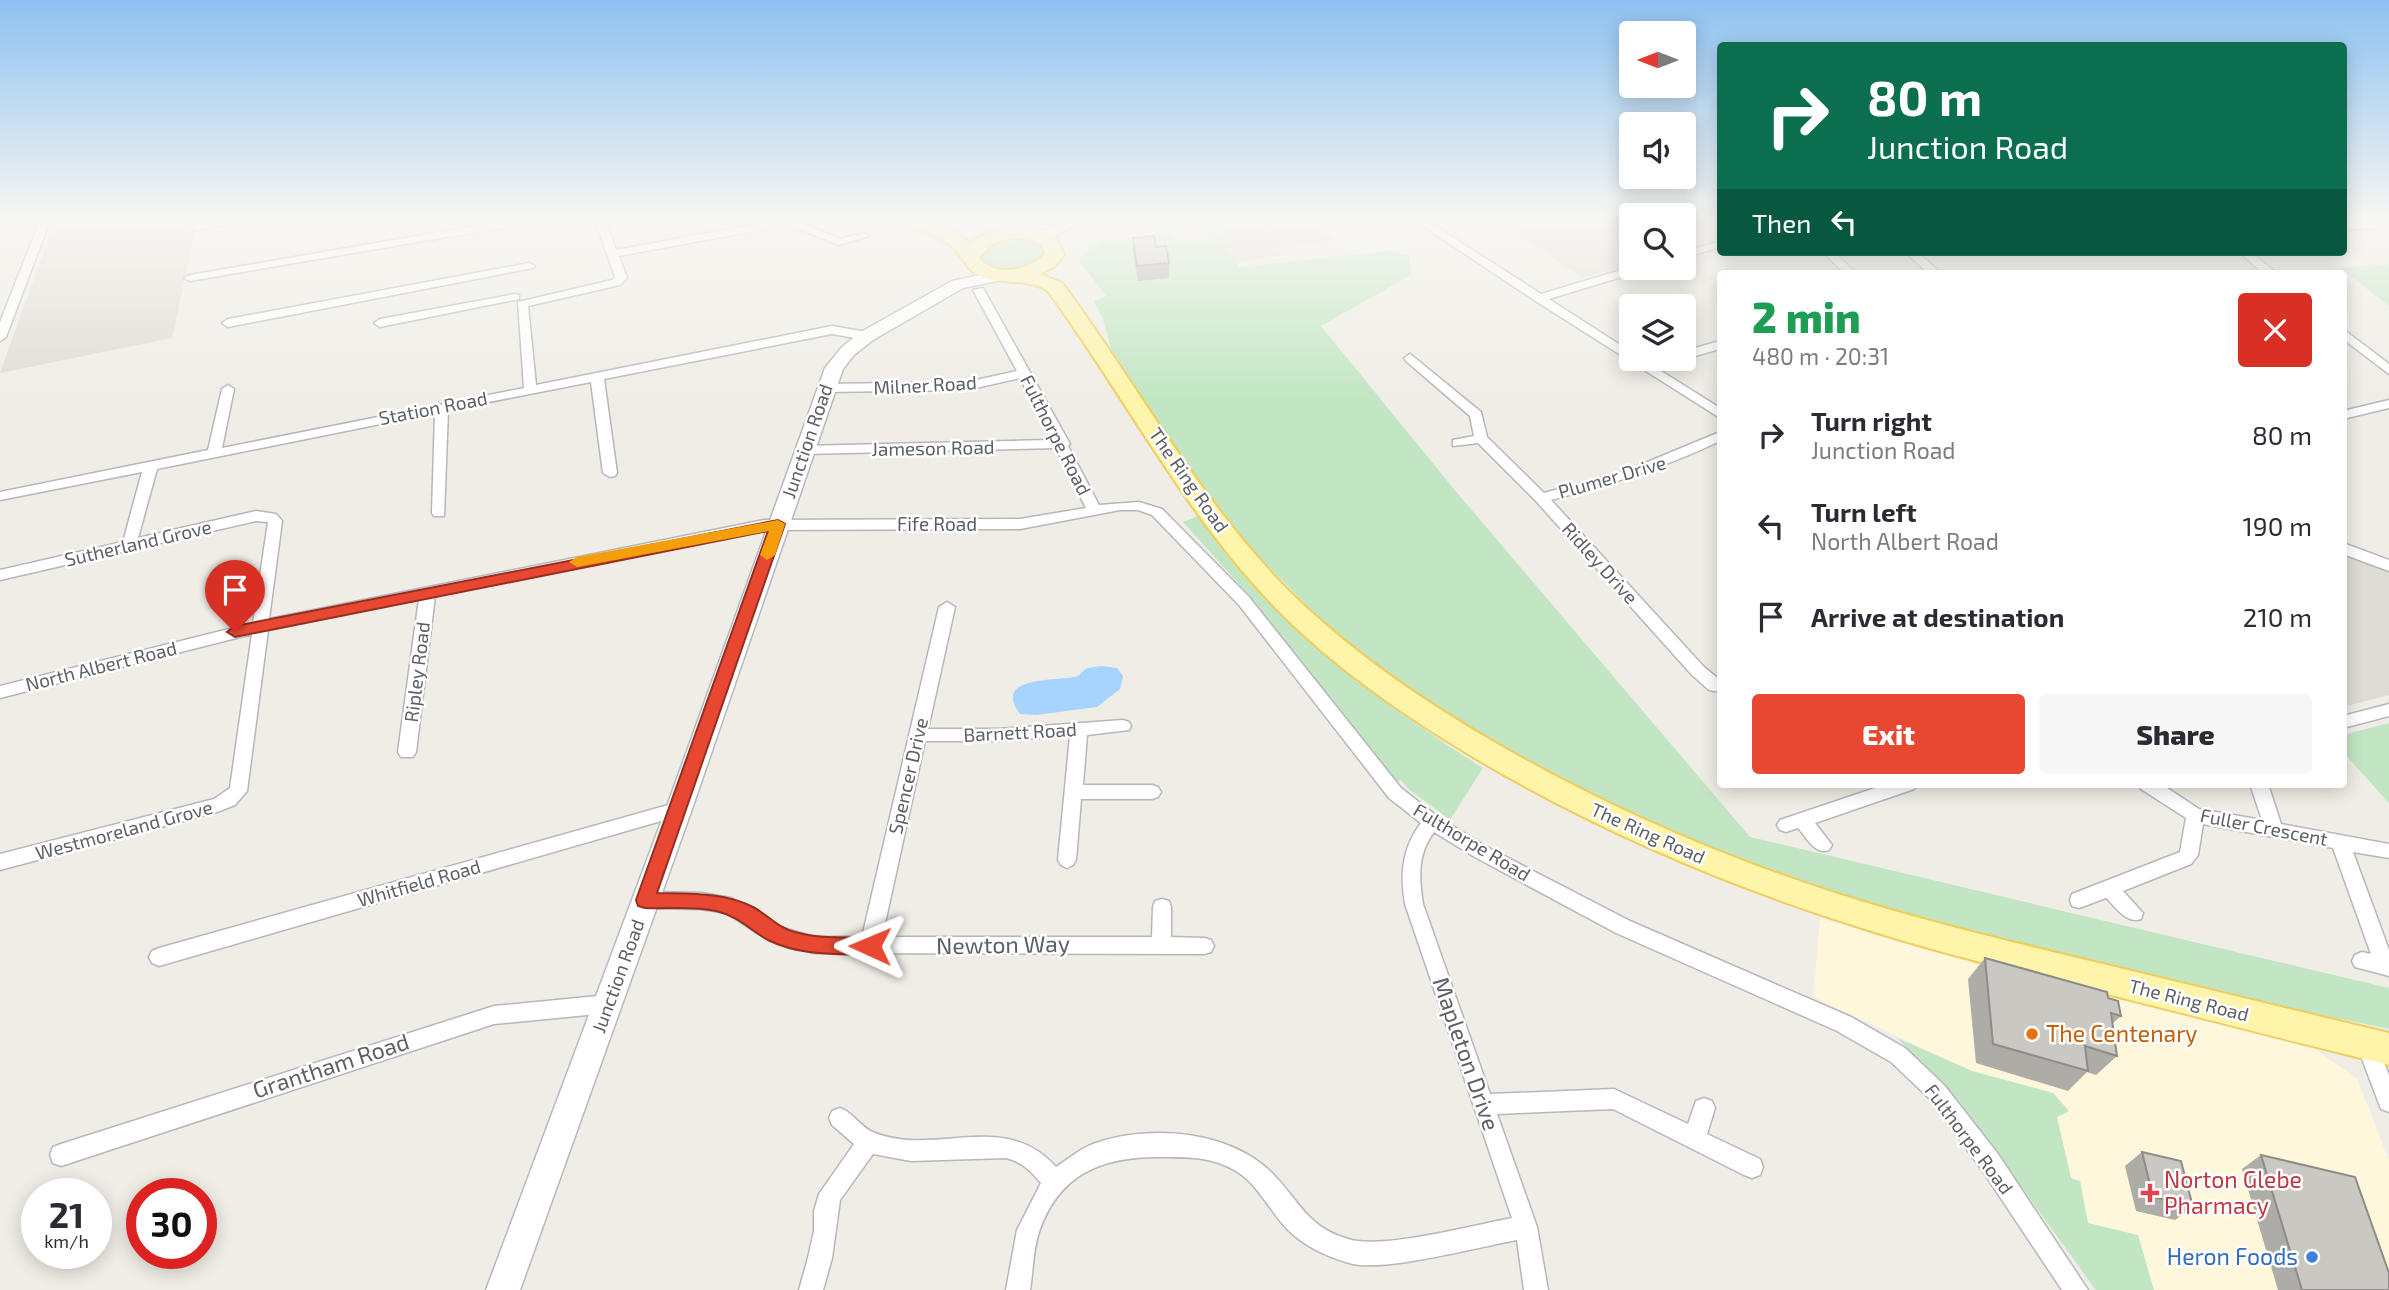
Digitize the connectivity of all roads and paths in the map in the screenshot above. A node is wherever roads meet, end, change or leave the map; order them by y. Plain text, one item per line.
1 (23, 278) edge
2 (518, 278) edge
3 (621, 278) edge
4 (969, 278) edge
5 (1000, 278) edge
6 (1032, 278) edge
7 (1071, 278) edge
8 (1508, 278) edge
9 (1605, 278) edge
10 (968, 287) junction
11 (509, 289) junction
12 (1538, 298) junction
13 (229, 323) dead end
14 (380, 323) dead end
15 (867, 336) junction
16 (2347, 336) edge
17 (0, 337) edge
18 (1717, 346) edge
19 (1098, 347) junction
20 (1619, 349) edge
21 (1696, 352) edge
22 (1410, 358) dead end
23 (2389, 370) edge
24 (1653, 371) edge
25 (1025, 373) junction
26 (597, 376) junction
27 (825, 388) junction
28 (228, 389) dead end
29 (530, 389) junction
30 (2389, 404) edge
31 (442, 407) junction
32 (1717, 412) edge
33 (2347, 414) edge
34 (1480, 438) junction
35 (1717, 438) edge
36 (1458, 443) dead end
37 (1063, 444) junction
38 (804, 450) junction
39 (214, 452) junction
40 (151, 465) junction
41 (610, 473) dead end
42 (0, 496) edge
43 (1541, 498) junction
44 (1095, 510) junction
45 (439, 513) dead end
46 (778, 524) junction
47 (129, 544) junction
48 (2347, 550) edge
49 (2389, 566) edge
50 (0, 575) edge
51 (428, 592) junction
52 (947, 607) dead end
53 (261, 626) junction
54 (1717, 686) edge
55 (0, 692) edge
56 (2389, 710) edge
57 (2347, 721) edge
58 (1123, 726) dead end
59 (1079, 730) junction
60 (917, 735) junction
61 (407, 752) dead end
62 (1896, 788) edge
63 (2153, 788) edge
64 (2260, 788) edge
65 (1073, 792) junction
66 (1153, 792) dead end
67 (679, 808) junction
68 (2195, 815) junction
69 (1432, 822) junction
70 (2274, 828) junction
71 (2340, 841) junction
72 (1823, 845) dead end
73 (2389, 850) edge
74 (1067, 860) dead end
75 (0, 862) edge
76 (2109, 889) junction
77 (645, 900) junction
78 (2079, 901) dead end
79 (1162, 907) dead end
80 (2134, 912) dead end
81 (1161, 945) junction
82 (870, 946) junction
83 (1204, 946) dead end
84 (159, 957) dead end
85 (2362, 961) dead end
86 (2387, 967) edge
87 (608, 1004) junction
88 (2378, 1046) edge
89 (2389, 1102) edge
90 (1484, 1104) junction
91 (1704, 1108) dead end
92 (841, 1118) dead end
93 (1695, 1138) junction
94 (868, 1143) junction
95 (61, 1155) dead end
96 (1752, 1167) dead end
97 (1054, 1181) junction
98 (1526, 1227) junction
99 (503, 1290) edge
100 (811, 1290) edge
101 (1018, 1290) edge
102 (1536, 1290) edge
103 (2076, 1290) edge

1 - 17 street
2 - 11 street
3 - 11 street
4 - 10 main road, Junction Road
5 - 10 main road, Junction Road
6 - 19 main road, The Ring Road
7 - 19 main road, The Ring Road
8 - 12 street
9 - 12 street
10 - 15 main road, Junction Road
10 - 25 street, Fulthorpe Road
11 - 13 street
11 - 14 street
11 - 29 street
12 - 20 street
15 - 26 street, Station Road
15 - 27 main road, Junction Road
16 - 23 street
18 - 21 street
19 - 88 main road, The Ring Road
22 - 34 street, Ridley Drive
24 - 32 street
25 - 27 street, Milner Road
25 - 37 street, Fulthorpe Road
26 - 29 street, Station Road
26 - 41 street
27 - 38 main road, Junction Road
28 - 39 street
29 - 31 street, Station Road
30 - 33 street
31 - 39 street, Station Road
31 - 45 street
34 - 36 street
34 - 43 street, Ridley Drive
35 - 43 street, Plumer Drive
37 - 38 street, Jameson Road
37 - 44 street, Fulthorpe Road
38 - 46 main road, Junction Road
39 - 40 street, Station Road
40 - 42 street, Station Road
40 - 47 street
43 - 54 street, Ridley Drive
44 - 46 street, Fife Road
44 - 69 street, Fulthorpe Road
46 - 51 street, North Albert Road
46 - 67 main road, Junction Road
47 - 50 street, Sutherland Grove
47 - 53 street, Sutherland Grove
48 - 49 street
51 - 53 street, North Albert Road
51 - 61 street, Ripley Road
52 - 60 street, Spencer Drive
53 - 55 street, North Albert Road
53 - 75 street, Westmoreland Grove
56 - 57 street
58 - 59 street, Barnett Road
59 - 60 street, Barnett Road
59 - 65 street
60 - 82 street, Spencer Drive
62 - 72 street
63 - 68 street, Fuller Crescent
64 - 70 street
65 - 66 street
65 - 74 street
67 - 77 main road, Junction Road
67 - 84 street, Whitfield Road
68 - 70 street, Fuller Crescent
68 - 76 street
69 - 90 street, Mapleton Drive
69 - 103 street, Fulthorpe Road
70 - 71 street, Fuller Crescent
71 - 73 street, Fuller Crescent
71 - 86 street
76 - 78 street
76 - 80 street
77 - 82 street, Newton Way
77 - 87 main road, Junction Road
79 - 81 street
81 - 82 street, Newton Way
81 - 83 street, Newton Way
85 - 86 street
87 - 95 street, Grantham Road
87 - 99 main road, Junction Road
88 - 89 street
90 - 93 street
90 - 98 street, Mapleton Drive
91 - 93 street
92 - 94 street
93 - 96 street
94 - 97 street
94 - 100 street
97 - 98 street
97 - 101 street
98 - 102 street, Mapleton Drive

